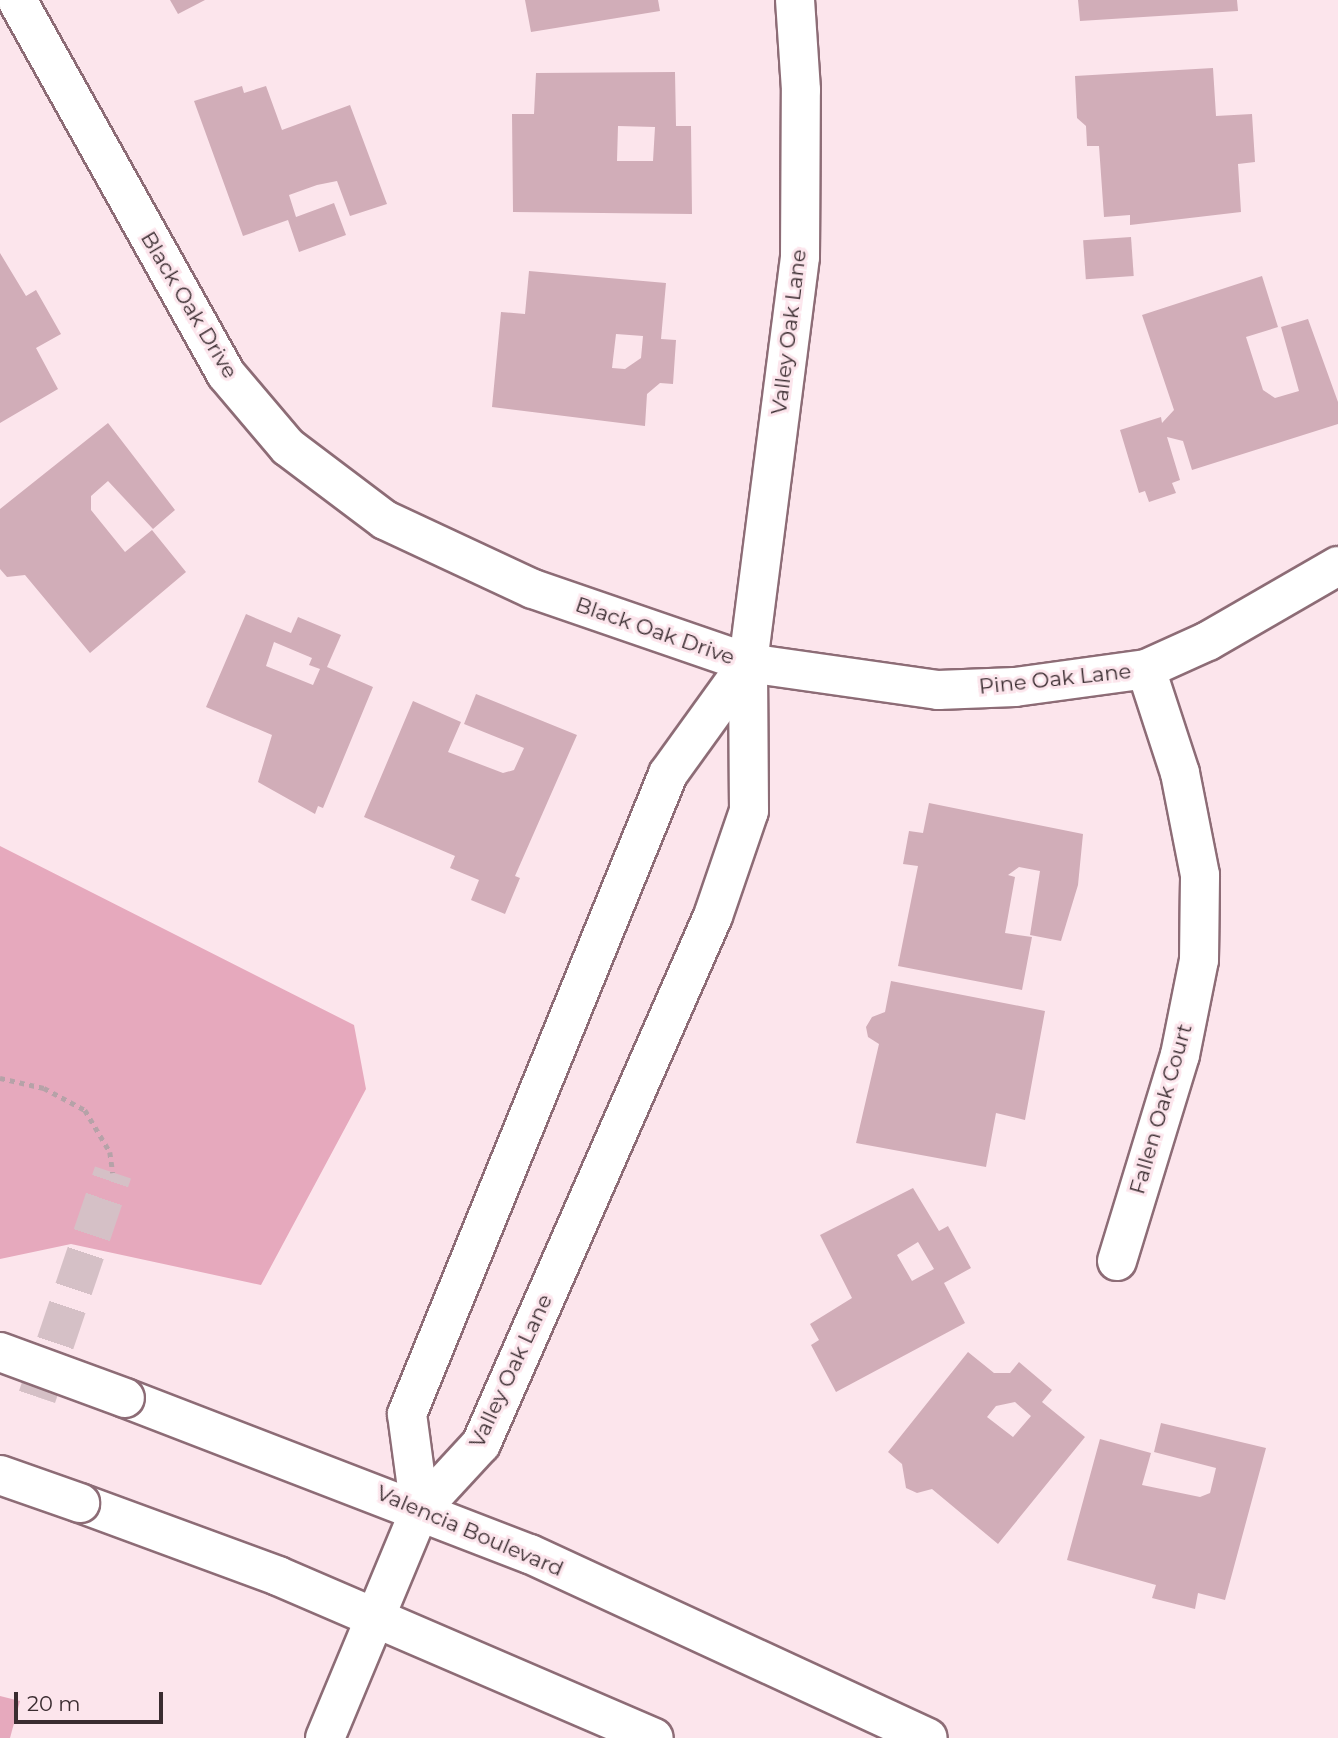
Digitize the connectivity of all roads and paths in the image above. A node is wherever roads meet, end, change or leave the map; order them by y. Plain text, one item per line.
1 (17, 0) edge
2 (795, 0) edge
3 (1338, 566) edge
4 (748, 663) junction
5 (1146, 668) junction
6 (0, 1078) edge
7 (113, 1173) tunnel mouth
8 (1117, 1261) dead end
9 (0, 1352) edge
10 (0, 1475) edge
11 (420, 1510) junction
12 (375, 1617) junction
13 (325, 1738) edge
14 (654, 1738) edge
15 (928, 1738) edge

1 - 4 street, Black Oak Drive
2 - 4 street, Valley Oak Lane
3 - 5 street, Pine Oak Lane
4 - 5 street, Pine Oak Lane
4 - 11 street, Valley Oak Lane
4 - 11 street, Valley Oak Lane
5 - 8 street, Fallen Oak Court
6 - 7 path
9 - 11 street, Valencia Boulevard, bridge
10 - 12 street, bridge
11 - 12 street
11 - 15 street, Valencia Boulevard
12 - 13 street
12 - 14 street

